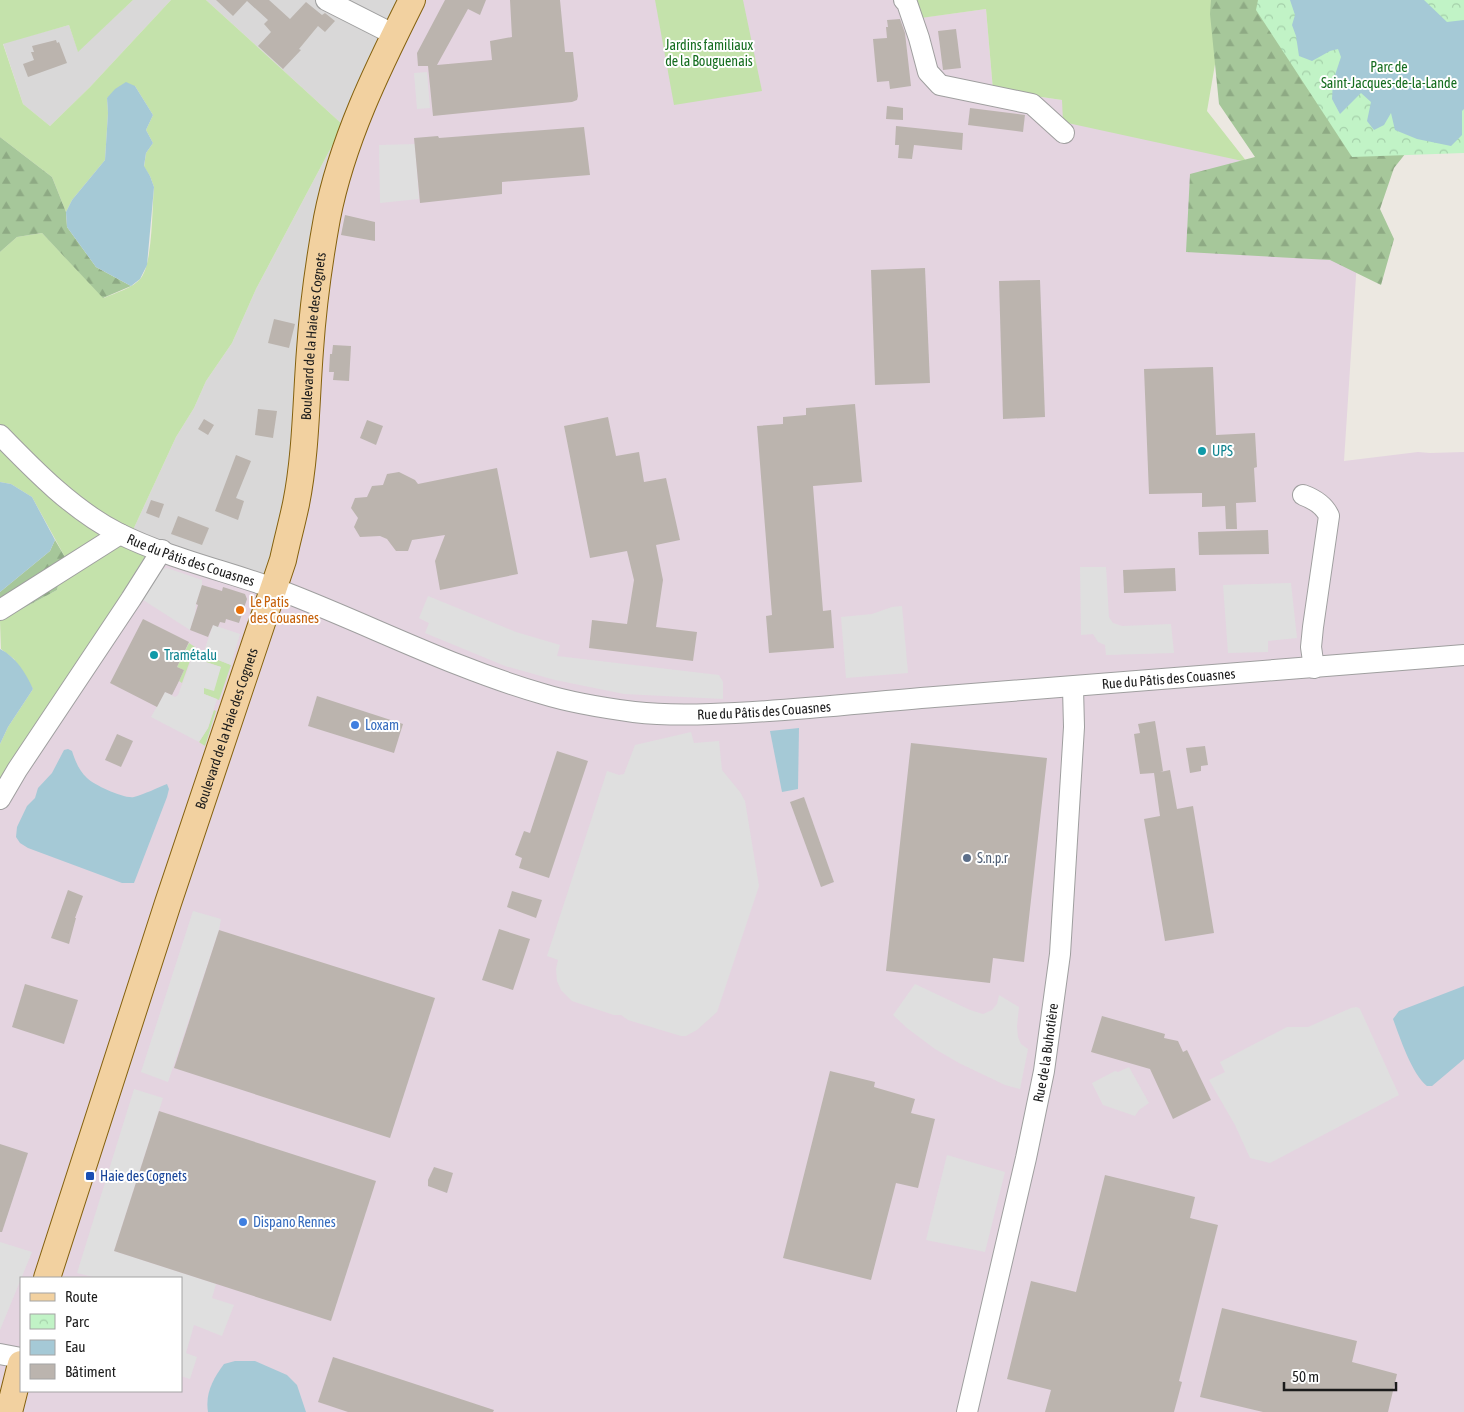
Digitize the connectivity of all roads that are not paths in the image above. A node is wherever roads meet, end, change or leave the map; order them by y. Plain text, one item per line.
1 (326, 0) edge
2 (412, 0) edge
3 (904, 0) edge
4 (395, 35) junction
5 (1064, 133) dead end
6 (0, 434) edge
7 (1303, 495) dead end
8 (120, 534) junction
9 (162, 550) junction
10 (274, 588) junction
11 (0, 610) edge
12 (1464, 656) edge
13 (1314, 668) junction
14 (1073, 688) junction
15 (0, 799) edge
16 (47, 1277) edge
17 (0, 1354) edge
18 (20, 1358) edge
19 (20, 1368) edge
20 (9, 1412) edge
21 (967, 1412) edge

1 - 4 street
2 - 4 main road, Boulevard de la Haie des Cognets
3 - 5 street
4 - 10 main road, Boulevard de la Haie des Cognets
6 - 8 street, Rue du Pâtis des Couasnes
7 - 13 street
8 - 9 street, Rue du Pâtis des Couasnes
8 - 11 street
9 - 10 street, Rue du Pâtis des Couasnes
9 - 15 street
10 - 14 street, Rue du Pâtis des Couasnes
10 - 16 main road, Boulevard de la Haie des Cognets
12 - 13 street, Rue du Pâtis des Couasnes
13 - 14 street, Rue du Pâtis des Couasnes
14 - 21 street, Rue de la Buhotière
17 - 18 street
19 - 20 main road

